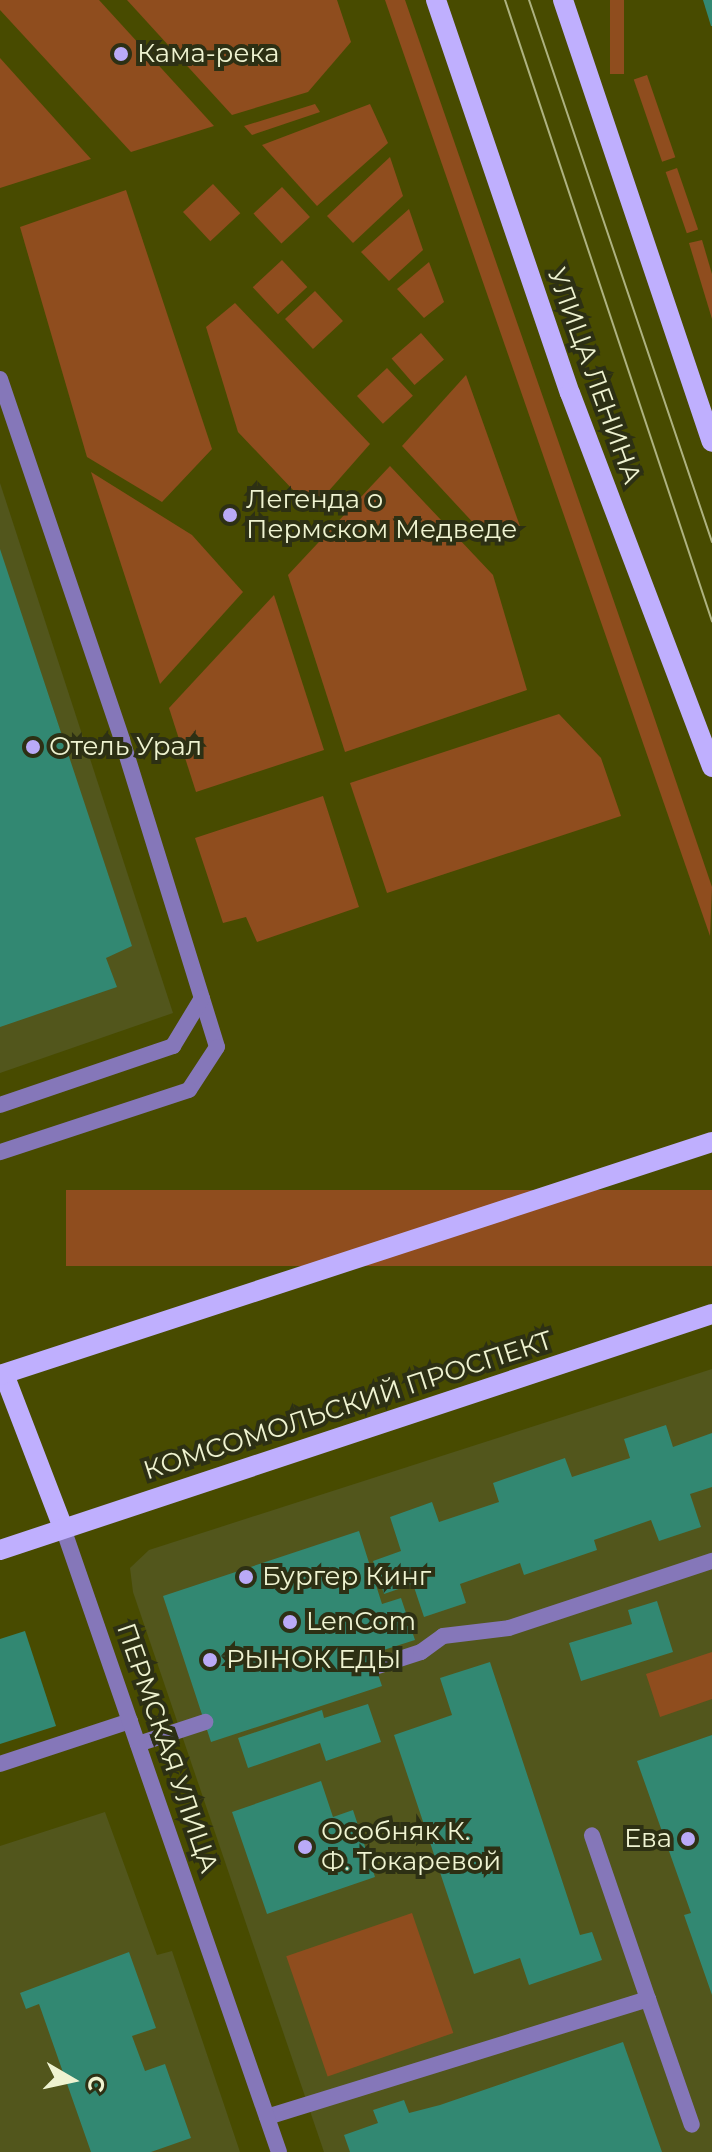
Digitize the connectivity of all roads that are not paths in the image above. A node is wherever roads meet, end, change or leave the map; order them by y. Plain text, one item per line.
1 (436, 0) edge
2 (563, 0) edge
3 (0, 379) edge
4 (712, 442) edge
5 (712, 767) edge
6 (202, 998) junction
7 (0, 1105) edge
8 (712, 1142) edge
9 (0, 1152) edge
10 (712, 1314) edge
11 (1, 1371) edge
12 (63, 1528) junction
13 (0, 1550) edge
14 (712, 1561) edge
15 (375, 1667) dead end
16 (130, 1721) junction
17 (205, 1722) dead end
18 (138, 1744) junction
19 (0, 1764) edge
20 (592, 1835) dead end
21 (648, 1999) junction
22 (267, 2117) junction
23 (692, 2125) dead end
24 (279, 2152) edge

1 - 5 main road, УЛИЦА ЛЕНИНА
2 - 4 main road
3 - 6 street
6 - 7 street
6 - 9 street
8 - 11 main road
10 - 12 main road, КОМСОМОЛЬСКИЙ ПРОСПЕКТ
11 - 12 main road, ПЕРМСКАЯ УЛИЦА
12 - 13 main road, КОМСОМОЛЬСКИЙ ПРОСПЕКТ
12 - 16 street, ПЕРМСКАЯ УЛИЦА
14 - 15 street
16 - 18 street, ПЕРМСКАЯ УЛИЦА
16 - 19 street
17 - 18 street
18 - 22 street, ПЕРМСКАЯ УЛИЦА
20 - 21 street
21 - 22 street
21 - 23 street
22 - 24 street, ПЕРМСКАЯ УЛИЦА

